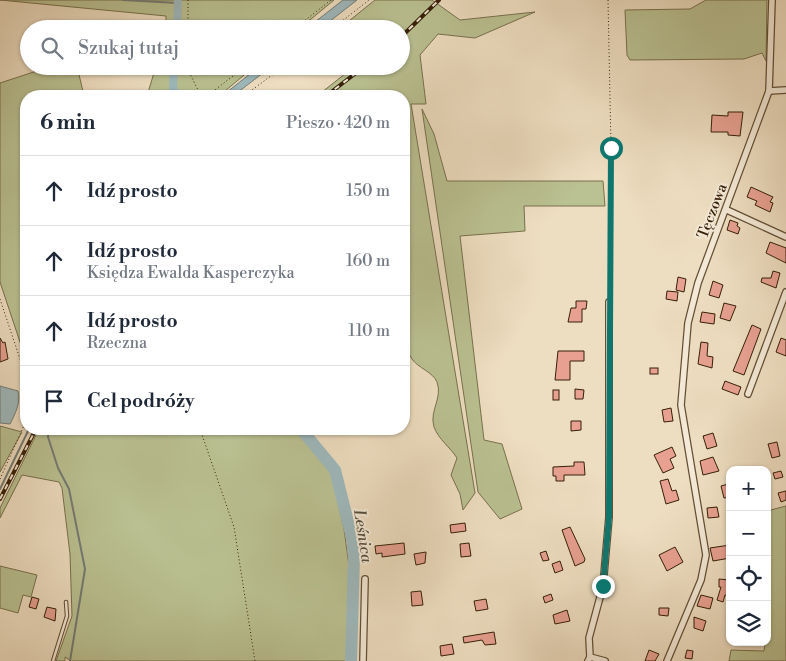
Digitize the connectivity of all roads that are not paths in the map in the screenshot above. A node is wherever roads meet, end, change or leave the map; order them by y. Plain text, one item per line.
1 (772, 0) edge
2 (786, 90) edge
3 (769, 91) junction
4 (727, 210) junction
5 (786, 237) edge
6 (786, 292) edge
7 (609, 302) road end
8 (748, 394) dead end
9 (365, 579) dead end
10 (66, 602) dead end
11 (589, 659) edge
12 (54, 661) edge
13 (363, 661) edge
14 (605, 661) edge
15 (667, 661) edge

1 - 3 street, Tęczowa
2 - 3 street
3 - 4 street, Tęczowa
4 - 5 street
4 - 15 street, Tęczowa
6 - 8 street
7 - 11 street
9 - 13 street
10 - 12 lane
11 - 14 street

